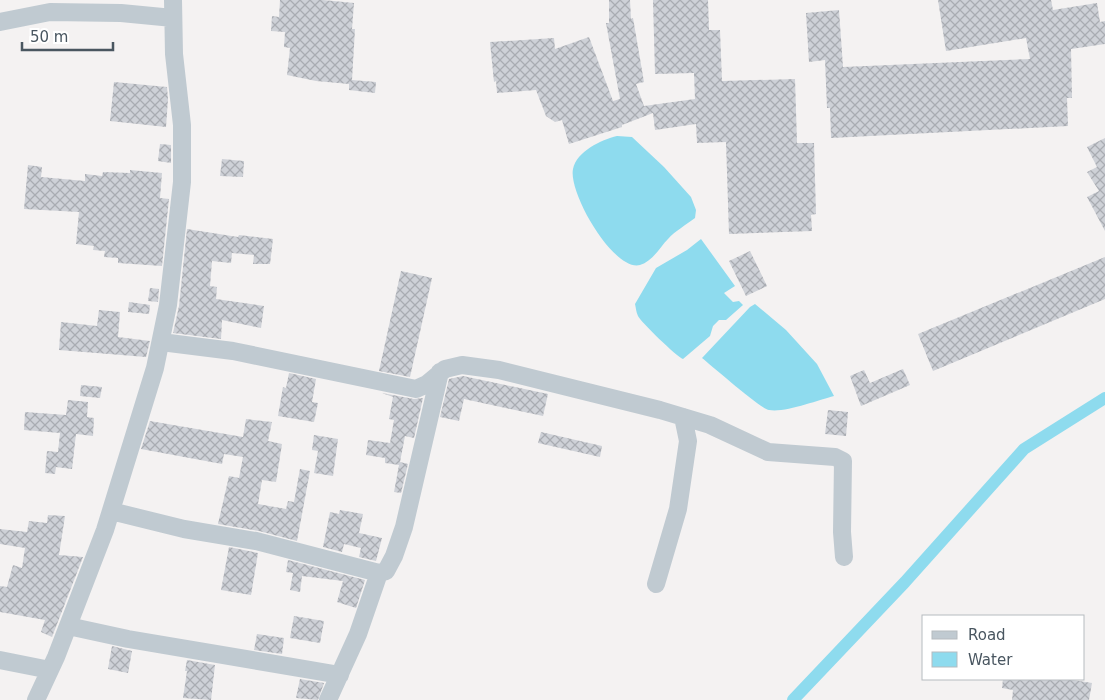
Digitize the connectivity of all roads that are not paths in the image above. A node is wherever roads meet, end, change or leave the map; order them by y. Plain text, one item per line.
1 (173, 0) edge
2 (173, 18) junction
3 (0, 22) edge
4 (161, 342) junction
5 (440, 372) junction
6 (683, 417) junction
7 (111, 512) junction
8 (844, 557) dead end
9 (379, 573) junction
10 (656, 584) dead end
11 (68, 626) junction
12 (0, 660) edge
13 (50, 670) junction
14 (340, 675) junction
15 (36, 700) edge
16 (328, 700) edge

1 - 2 street
2 - 3 street
2 - 4 street
4 - 5 street
4 - 7 street
5 - 6 street
5 - 9 street
6 - 8 street
6 - 10 street
7 - 9 street
7 - 11 street
9 - 14 street
11 - 13 street
11 - 14 street
12 - 13 street
13 - 15 street
14 - 16 street

